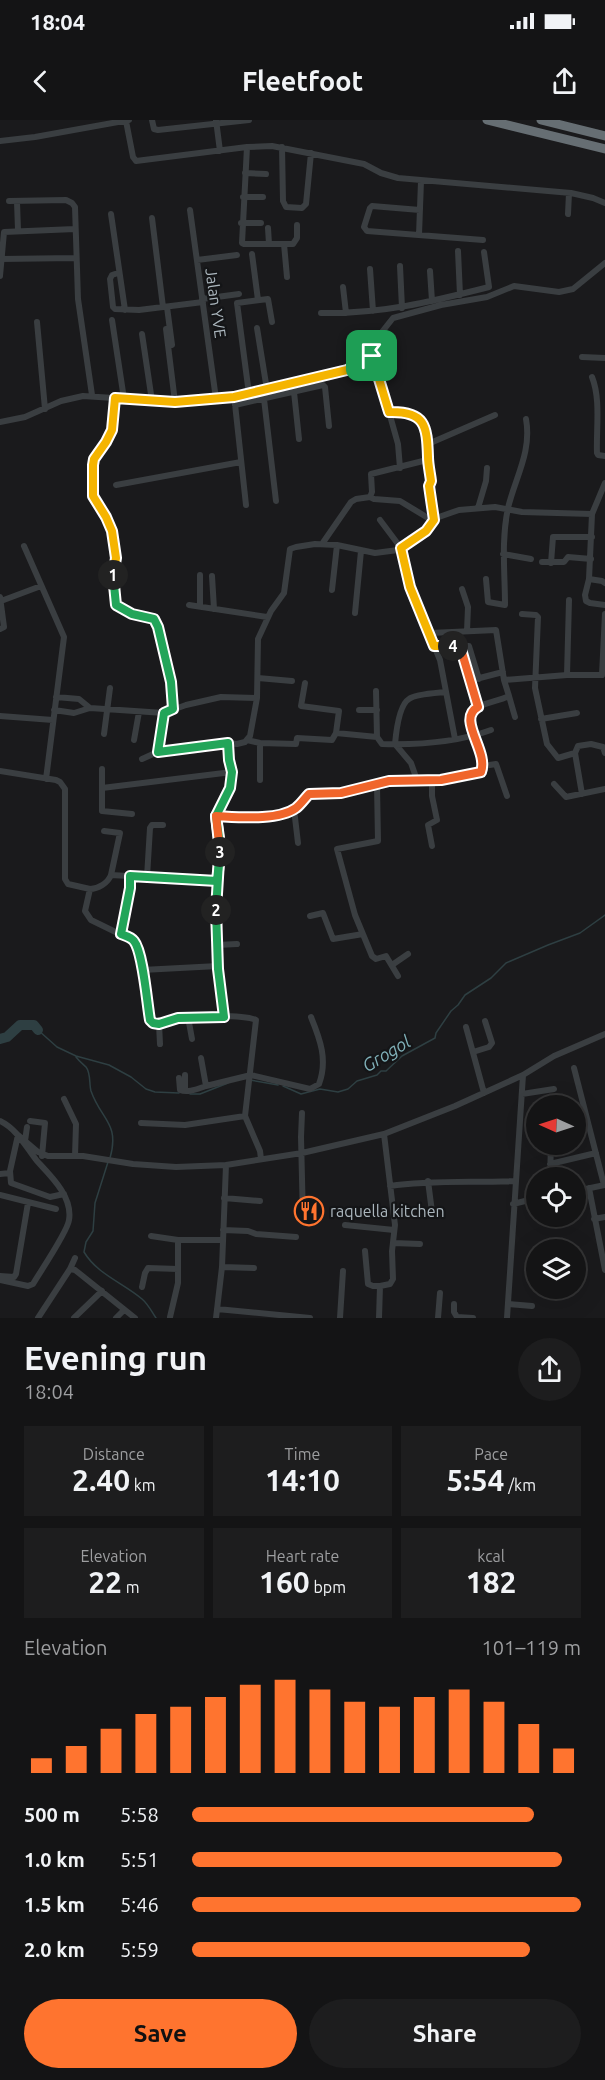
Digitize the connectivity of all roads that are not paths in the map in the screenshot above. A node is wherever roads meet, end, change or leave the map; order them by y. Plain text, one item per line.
1 (128, 120) edge
2 (152, 120) edge
3 (249, 120) edge
4 (487, 120) edge
5 (541, 120) edge
6 (216, 122) edge
7 (605, 136) edge
8 (0, 141) edge
9 (247, 147) junction
10 (282, 147) junction
11 (605, 149) edge
12 (220, 152) junction
13 (311, 153) junction
14 (245, 173) junction
15 (266, 174) dead end
16 (422, 181) junction
17 (568, 193) junction
18 (243, 197) junction
19 (262, 198) dead end
20 (9, 201) dead end
21 (17, 202) junction
22 (605, 203) edge
23 (190, 210) dead end
24 (420, 210) junction
25 (111, 214) dead end
26 (568, 214) dead end
27 (152, 218) dead end
28 (261, 223) dead end
29 (242, 224) junction
30 (297, 225) dead end
31 (268, 228) dead end
32 (75, 229) junction
33 (18, 230) junction
34 (419, 235) junction
35 (483, 240) dead end
36 (269, 244) junction
37 (284, 244) junction
38 (458, 251) dead end
39 (484, 252) dead end
40 (252, 254) dead end
41 (237, 255) dead end
42 (75, 258) junction
43 (1, 259) edge
44 (197, 260) junction
45 (605, 263) edge
46 (399, 266) dead end
47 (370, 269) dead end
48 (430, 271) dead end
49 (118, 273) junction
50 (0, 276) edge
51 (287, 277) dead end
52 (343, 287) dead end
53 (489, 287) junction
54 (498, 292) junction
55 (239, 294) dead end
56 (460, 294) junction
57 (202, 300) junction
58 (258, 300) junction
59 (432, 301) junction
60 (165, 307) junction
61 (402, 308) junction
62 (124, 310) junction
63 (374, 311) junction
64 (321, 313) dead end
65 (346, 313) junction
66 (112, 320) dead end
67 (37, 322) dead end
68 (272, 322) dead end
69 (257, 328) dead end
70 (166, 329) dead end
71 (142, 334) dead end
72 (172, 345) dead end
73 (372, 356) junction
74 (582, 357) dead end
75 (605, 358) edge
76 (592, 377) dead end
77 (267, 390) junction
78 (294, 392) junction
79 (249, 394) junction
80 (92, 395) junction
81 (234, 397) junction
82 (115, 398) junction
83 (124, 399) junction
84 (216, 399) junction
85 (264, 399) junction
86 (152, 401) junction
87 (175, 402) junction
88 (235, 405) junction
89 (601, 406) edge
90 (45, 409) junction
91 (389, 412) junction
92 (495, 415) dead end
93 (526, 419) dead end
94 (0, 422) edge
95 (329, 426) dead end
96 (596, 428) junction
97 (605, 428) edge
98 (299, 439) dead end
99 (428, 444) junction
100 (605, 456) edge
101 (428, 460) junction
102 (241, 462) junction
103 (400, 468) junction
104 (487, 468) dead end
105 (605, 483) edge
106 (116, 485) dead end
107 (370, 497) junction
108 (276, 501) dead end
109 (246, 505) dead end
110 (478, 508) junction
111 (508, 510) junction
112 (593, 511) junction
113 (380, 520) dead end
114 (433, 521) junction
115 (592, 537) junction
116 (322, 544) junction
117 (337, 545) junction
118 (24, 546) dead end
119 (401, 548) junction
120 (361, 551) junction
121 (503, 554) junction
122 (531, 559) dead end
123 (591, 559) junction
124 (542, 562) dead end
125 (550, 563) junction
126 (200, 575) dead end
127 (212, 576) dead end
128 (486, 579) dead end
129 (590, 579) junction
130 (605, 583) edge
131 (41, 586) junction
132 (462, 589) dead end
133 (332, 590) dead end
134 (1, 599) edge
135 (569, 600) dead end
136 (189, 605) dead end
137 (605, 605) edge
138 (200, 606) junction
139 (214, 609) junction
140 (355, 613) dead end
141 (522, 614) dead end
142 (605, 614) edge
143 (267, 617) junction
144 (0, 629) edge
145 (467, 631) junction
146 (430, 633) junction
147 (434, 646) junction
148 (567, 675) junction
149 (504, 676) junction
150 (258, 678) junction
151 (534, 678) junction
152 (603, 678) edge
153 (475, 679) junction
154 (292, 681) dead end
155 (305, 683) dead end
156 (110, 688) dead end
157 (376, 691) dead end
158 (446, 692) junction
159 (509, 696) junction
160 (56, 697) junction
161 (257, 698) junction
162 (478, 707) junction
163 (90, 708) junction
164 (107, 709) junction
165 (173, 709) junction
166 (54, 710) junction
167 (359, 710) dead end
168 (377, 710) junction
169 (139, 711) junction
170 (164, 713) junction
171 (578, 713) dead end
172 (0, 716) edge
173 (515, 717) dead end
174 (541, 719) junction
175 (53, 720) junction
176 (490, 730) dead end
177 (336, 733) junction
178 (104, 734) dead end
179 (475, 735) junction
180 (377, 737) junction
181 (454, 739) junction
182 (134, 740) dead end
183 (247, 740) junction
184 (228, 743) junction
185 (260, 743) junction
186 (395, 744) junction
187 (158, 752) junction
188 (575, 753) junction
189 (605, 753) edge
190 (142, 759) dead end
191 (483, 766) junction
192 (102, 769) dead end
193 (0, 771) edge
194 (232, 772) junction
195 (46, 779) junction
196 (260, 780) dead end
197 (417, 780) junction
198 (432, 780) junction
199 (554, 784) dead end
200 (377, 785) junction
201 (102, 788) junction
202 (605, 789) edge
203 (582, 794) junction
204 (507, 796) dead end
205 (294, 809) junction
206 (132, 814) dead end
207 (216, 816) junction
208 (163, 825) dead end
209 (105, 831) dead end
210 (298, 843) dead end
211 (432, 846) dead end
212 (111, 875) junction
213 (130, 876) junction
214 (147, 876) junction
215 (217, 881) junction
216 (90, 889) junction
217 (310, 916) dead end
218 (121, 934) junction
219 (363, 934) junction
220 (237, 944) dead end
221 (217, 945) junction
222 (408, 954) dead end
223 (392, 965) junction
224 (219, 966) junction
225 (142, 970) junction
226 (398, 976) dead end
227 (191, 1017) junction
228 (224, 1017) junction
229 (311, 1017) dead end
230 (485, 1021) dead end
231 (159, 1024) junction
232 (466, 1027) dead end
233 (605, 1034) edge
234 (192, 1039) dead end
235 (160, 1044) dead end
236 (473, 1052) junction
237 (201, 1058) dead end
238 (573, 1068) dead end
239 (523, 1075) junction
240 (182, 1077) dead end
241 (250, 1079) junction
242 (206, 1086) junction
243 (555, 1089) dead end
244 (484, 1093) junction
245 (522, 1094) junction
246 (64, 1099) dead end
247 (302, 1113) dead end
248 (245, 1116) junction
249 (0, 1121) edge
250 (588, 1122) joint
251 (141, 1123) dead end
252 (384, 1134) junction
253 (18, 1135) junction
254 (25, 1141) junction
255 (302, 1153) junction
256 (596, 1153) junction
257 (43, 1155) junction
258 (551, 1155) edge
259 (75, 1156) junction
260 (261, 1159) junction
261 (36, 1160) junction
262 (550, 1164) joint
263 (226, 1166) junction
264 (10, 1173) junction
265 (0, 1174) edge
266 (428, 1181) junction
267 (516, 1181) junction
268 (604, 1185) edge
269 (390, 1186) junction
270 (589, 1188) junction
271 (586, 1189) edge
272 (64, 1194) junction
273 (0, 1195) edge
274 (224, 1198) junction
275 (260, 1201) dead end
276 (526, 1201) edge
277 (28, 1203) junction
278 (513, 1204) junction
279 (56, 1209) dead end
280 (432, 1212) dead end
281 (605, 1217) edge
282 (594, 1219) junction
283 (303, 1220) dead end
284 (345, 1225) dead end
285 (223, 1230) junction
286 (394, 1230) junction
287 (151, 1236) dead end
288 (296, 1237) dead end
289 (178, 1240) junction
290 (223, 1240) junction
291 (393, 1242) junction
292 (420, 1244) dead end
293 (365, 1251) dead end
294 (603, 1251) edge
295 (75, 1258) dead end
296 (222, 1267) junction
297 (254, 1268) dead end
298 (70, 1269) junction
299 (178, 1269) junction
300 (605, 1270) edge
301 (343, 1271) dead end
302 (0, 1278) edge
303 (380, 1286) junction
304 (142, 1287) dead end
305 (102, 1291) junction
306 (440, 1293) dead end
307 (453, 1304) dead end
308 (508, 1304) junction
309 (532, 1306) dead end
310 (217, 1309) junction
311 (124, 1310) junction
312 (170, 1317) edge
313 (38, 1318) edge
314 (74, 1318) edge
315 (116, 1318) edge
316 (135, 1318) edge
317 (216, 1318) edge
318 (310, 1318) edge
319 (340, 1318) edge
320 (379, 1318) edge
321 (438, 1318) edge
322 (473, 1318) edge
323 (507, 1318) edge

1 - 8 street
1 - 12 street
2 - 6 street
3 - 6 street
4 - 11 highway
5 - 7 highway
6 - 12 street
9 - 10 street
9 - 12 street
9 - 14 street
10 - 13 street
10 - 13 street
13 - 16 street
14 - 15 street
14 - 18 street
16 - 17 street
16 - 24 street
17 - 22 street
17 - 26 street
18 - 19 street
18 - 29 street
20 - 21 street
21 - 32 street
21 - 33 street
23 - 44 street, Jalan YVE
24 - 34 street
24 - 34 street
25 - 49 street
27 - 60 street
28 - 29 street
29 - 36 street
30 - 37 street
31 - 36 street
32 - 33 street
32 - 42 street
33 - 43 street
34 - 35 street
36 - 37 street
37 - 51 street
38 - 56 street
39 - 53 street
40 - 58 street
41 - 44 street
42 - 43 street
42 - 80 street
43 - 50 street
44 - 57 street, Jalan YVE
45 - 54 street
46 - 61 street
47 - 63 street
48 - 59 street
49 - 62 street
49 - 62 street
52 - 65 street
53 - 54 street
53 - 56 street
54 - 73 street
55 - 57 street
56 - 59 street
57 - 60 street
57 - 84 street, Jalan YVE
58 - 68 street
58 - 79 street
59 - 61 street
60 - 62 street
60 - 72 street
61 - 63 street
63 - 65 street
64 - 65 street
66 - 83 street
67 - 90 street
69 - 77 street
70 - 87 street
71 - 86 street
73 - 77 street
73 - 91 street
74 - 75 street
76 - 89 street
77 - 79 street
78 - 85 street
78 - 95 street
78 - 98 street
79 - 81 street
80 - 82 street
80 - 90 street
81 - 84 street
81 - 88 street
82 - 83 street
82 - 165 street
83 - 86 street
84 - 87 street
85 - 88 street
85 - 108 street
86 - 87 street
88 - 102 street
89 - 96 street
90 - 94 street
91 - 99 street
91 - 103 street
92 - 99 street
93 - 111 street
96 - 97 street
96 - 100 street
99 - 101 street
101 - 103 street
101 - 114 street
102 - 106 street
102 - 109 street
103 - 107 street
104 - 110 street
105 - 112 street
107 - 114 street
107 - 116 street
110 - 111 street
110 - 114 street
111 - 112 street
111 - 121 street
112 - 115 street
113 - 119 street
114 - 119 street
115 - 123 street
115 - 125 street
116 - 117 street
116 - 143 street
117 - 120 street
117 - 133 street
118 - 131 street
119 - 120 street
119 - 146 street
120 - 140 street
121 - 122 street
121 - 128 street
123 - 125 street
123 - 129 street
124 - 125 street
126 - 138 street
127 - 139 street
129 - 130 street
129 - 137 street
131 - 134 street
131 - 160 street
132 - 145 street
134 - 144 street
135 - 148 street
136 - 138 street
138 - 139 street
139 - 143 street
141 - 151 street
142 - 152 street
143 - 150 street
145 - 146 street
145 - 149 street
146 - 147 street
147 - 153 street
147 - 158 street
148 - 151 street
148 - 152 street
149 - 151 street
149 - 153 street
149 - 159 street
150 - 154 street
150 - 161 street
151 - 174 street
153 - 162 street
155 - 177 street
156 - 164 street
157 - 168 street
158 - 181 street
158 - 186 street
159 - 162 street
159 - 173 street
160 - 163 street
160 - 166 street
161 - 165 street
161 - 183 street
162 - 179 street
163 - 164 street
163 - 166 street
164 - 169 street
164 - 178 street
165 - 170 street
166 - 175 street
167 - 168 street
168 - 180 street
169 - 170 street
169 - 182 street
170 - 187 street
171 - 174 street
172 - 175 street
174 - 188 street
175 - 195 street
176 - 179 street
177 - 180 street
177 - 185 street
179 - 181 street
179 - 191 street
180 - 186 street
181 - 186 street
183 - 184 street
183 - 185 street
184 - 187 street
184 - 194 street
185 - 196 street
186 - 197 street
187 - 190 street
188 - 189 street
188 - 203 street
191 - 198 street
191 - 204 street
192 - 201 street
193 - 195 street
194 - 201 street
194 - 207 street
195 - 216 street
197 - 198 street
197 - 200 street
198 - 211 street
199 - 203 street
200 - 205 street
200 - 219 street
201 - 206 street
202 - 203 street
205 - 207 street
205 - 210 street
207 - 215 street
208 - 214 street
209 - 212 street
212 - 213 street
212 - 216 street
213 - 214 street
213 - 218 street
214 - 215 street
215 - 221 street
216 - 218 street
217 - 219 street
218 - 225 street
219 - 223 street
220 - 221 street
221 - 224 street
222 - 223 street
223 - 226 street
224 - 225 street
224 - 228 street
225 - 231 street
227 - 228 street
227 - 231 street
227 - 234 street
228 - 241 street
229 - 241 street
230 - 236 street
231 - 235 street
232 - 236 street
233 - 239 street
236 - 244 street
237 - 242 street
238 - 250 street
239 - 244 street
239 - 245 street
240 - 242 street
241 - 242 street
241 - 248 street
243 - 245 street
244 - 252 street
245 - 267 street
246 - 259 street
247 - 255 street
248 - 251 street
248 - 260 street
249 - 253 street
250 - 256 street
252 - 255 street
252 - 269 street
253 - 254 street
253 - 261 street
253 - 264 street
254 - 257 street
254 - 257 street
255 - 260 street
255 - 283 street
256 - 262 street
256 - 268 street
257 - 259 street
257 - 261 street
258 - 262 street
259 - 263 street
260 - 263 street
261 - 272 street
263 - 274 street
264 - 265 street
264 - 272 street
266 - 267 street
266 - 269 street
266 - 280 street
267 - 278 street
268 - 270 street
269 - 286 street
270 - 271 street
270 - 282 street
272 - 302 street
273 - 277 street
274 - 275 street
274 - 285 street
276 - 278 street
277 - 279 street
277 - 302 street
278 - 308 street
281 - 282 street
282 - 294 street
284 - 286 street
285 - 288 street
285 - 290 street
286 - 291 street
287 - 289 street
289 - 290 street
289 - 299 street
290 - 296 street
291 - 292 street
291 - 303 street
293 - 303 street
294 - 300 street
295 - 298 street
296 - 297 street
296 - 310 street
298 - 305 street
298 - 313 street
299 - 304 street
299 - 312 street
301 - 319 street
303 - 320 street
305 - 311 street
305 - 314 street
306 - 321 street
307 - 322 street
308 - 309 street
308 - 323 street
310 - 317 street
310 - 318 street
311 - 315 street
311 - 316 street

